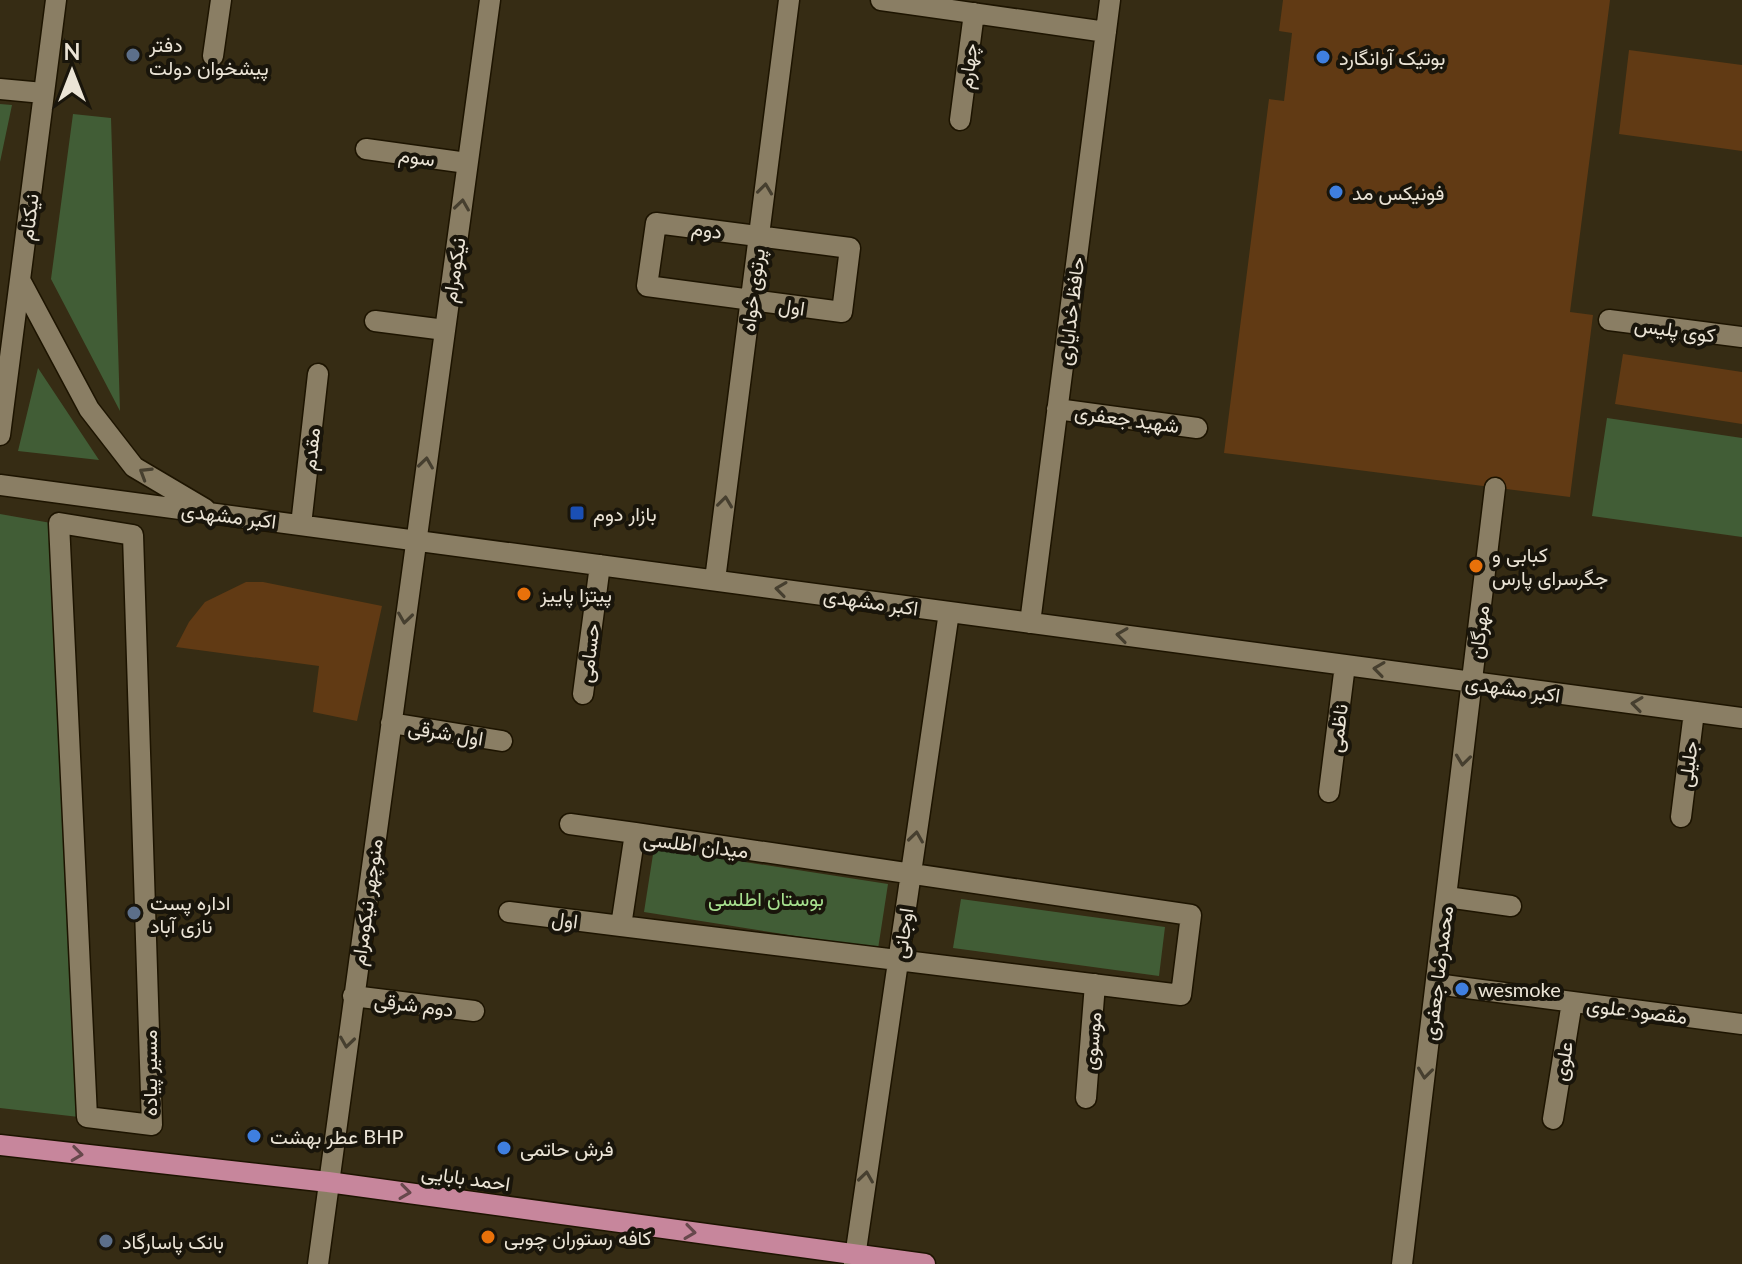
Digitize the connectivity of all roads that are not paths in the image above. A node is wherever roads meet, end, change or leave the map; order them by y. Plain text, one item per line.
1 (56, 0) edge
2 (221, 0) edge
3 (490, 0) edge
4 (789, 0) edge
5 (881, 0) edge
6 (1110, 0) edge
7 (974, 13) junction
8 (1106, 32) junction
9 (213, 56) dead end
10 (0, 89) edge
11 (43, 93) junction
12 (960, 120) dead end
13 (366, 149) dead end
14 (467, 163) junction
15 (759, 236) junction
16 (20, 280) junction
17 (647, 286) joint
18 (751, 300) junction
19 (1609, 320) dead end
20 (375, 321) dead end
21 (445, 330) junction
22 (1742, 337) edge
23 (318, 374) dead end
24 (2, 408) edge
25 (1057, 409) junction
26 (1197, 428) dead end
27 (0, 434) edge
28 (0, 485) edge
29 (1495, 488) dead end
30 (212, 513) junction
31 (59, 523) joint
32 (301, 525) junction
33 (415, 540) junction
34 (600, 565) junction
35 (715, 580) junction
36 (949, 612) junction
37 (1030, 623) junction
38 (1345, 665) junction
39 (1472, 682) junction
40 (583, 694) dead end
41 (1694, 712) junction
42 (1742, 718) edge
43 (391, 723) junction
44 (502, 741) dead end
45 (1329, 792) dead end
46 (1681, 817) dead end
47 (570, 824) dead end
48 (635, 833) junction
49 (910, 874) junction
50 (1447, 897) junction
51 (1511, 906) dead end
52 (509, 912) dead end
53 (621, 926) junction
54 (898, 960) junction
55 (1095, 984) junction
56 (1436, 984) junction
57 (353, 996) junction
58 (1572, 1002) junction
59 (474, 1011) dead end
60 (1742, 1024) edge
61 (1086, 1098) dead end
62 (1553, 1119) dead end
63 (0, 1145) edge
64 (328, 1182) junction
65 (855, 1259) edge
66 (318, 1264) edge
67 (925, 1264) edge
68 (1402, 1264) edge

1 - 11 street, نیکنام
1 - 27 street
2 - 9 street
3 - 14 street, نیکومرام
15 -> 4 street, پرتوی خواه
5 - 7 street
6 - 8 street, حافظ خدایاری
7 - 8 street
7 - 12 street, چهارم
8 - 25 street, حافظ خدایاری
10 - 11 street
11 - 16 street, نیکنام
13 - 14 street, سوم
21 -> 14 street, نیکومرام
15 - 17 street, دوم
15 - 18 street, پرتوی خواه
15 - 18 street, اول
16 - 24 street, نیکنام
30 -> 16 street
17 - 18 street, اول
35 -> 18 street, پرتوی خواه
19 - 22 street, کوی پلیس
20 - 21 street
33 -> 21 street, نیکومرام
23 - 32 street, مقدم
24 - 27 street, نیکنام
25 - 26 street, شهید جعفری
25 - 37 street, حافظ خدایاری
28 - 30 street, اکبر مشهدی
29 - 39 street, مهرگان
30 - 32 street, اکبر مشهدی
31 - 31 street, مسیر پیاده
32 - 33 street, اکبر مشهدی
33 - 34 street, اکبر مشهدی
33 -> 43 street, منوچهر نیکومرام
34 - 35 street, اکبر مشهدی
34 - 40 street, حسامی
36 -> 35 street, اکبر مشهدی
36 - 37 street, اکبر مشهدی
49 -> 36 street, اوجانی
38 -> 37 street, اکبر مشهدی
39 -> 38 street, اکبر مشهدی
38 - 45 street, ناظمی
41 -> 39 street, اکبر مشهدی
39 -> 50 street, محمدرضا جعفری
41 - 42 street, اکبر مشهدی
41 - 46 street, جلیلی
43 - 44 street, اول شرقی
43 - 57 street, منوچهر نیکومرام
47 - 48 street
48 - 49 street, میدان اطلسی
48 - 53 street, میدان اطلسی
49 - 54 street, اوجانی
49 - 55 street, میدان اطلسی
50 - 51 street
50 - 56 street, محمدرضا جعفری
52 - 53 street, اول
53 - 54 street
54 - 55 street
65 -> 54 street, اوجانی
55 - 61 street, موسوی
56 - 58 street, مقصود علوی
56 -> 68 street, محمدرضا جعفری
57 - 59 street, دوم شرقی
57 -> 64 street, منوچهر نیکومرام
58 - 60 street, مقصود علوی
58 - 62 street, علوی
63 -> 64 main road, احمد بابایی
64 -> 65 main road, احمد بابایی
64 - 66 street, منوچهر نیکومرام
65 - 67 main road, احمد بابایی

